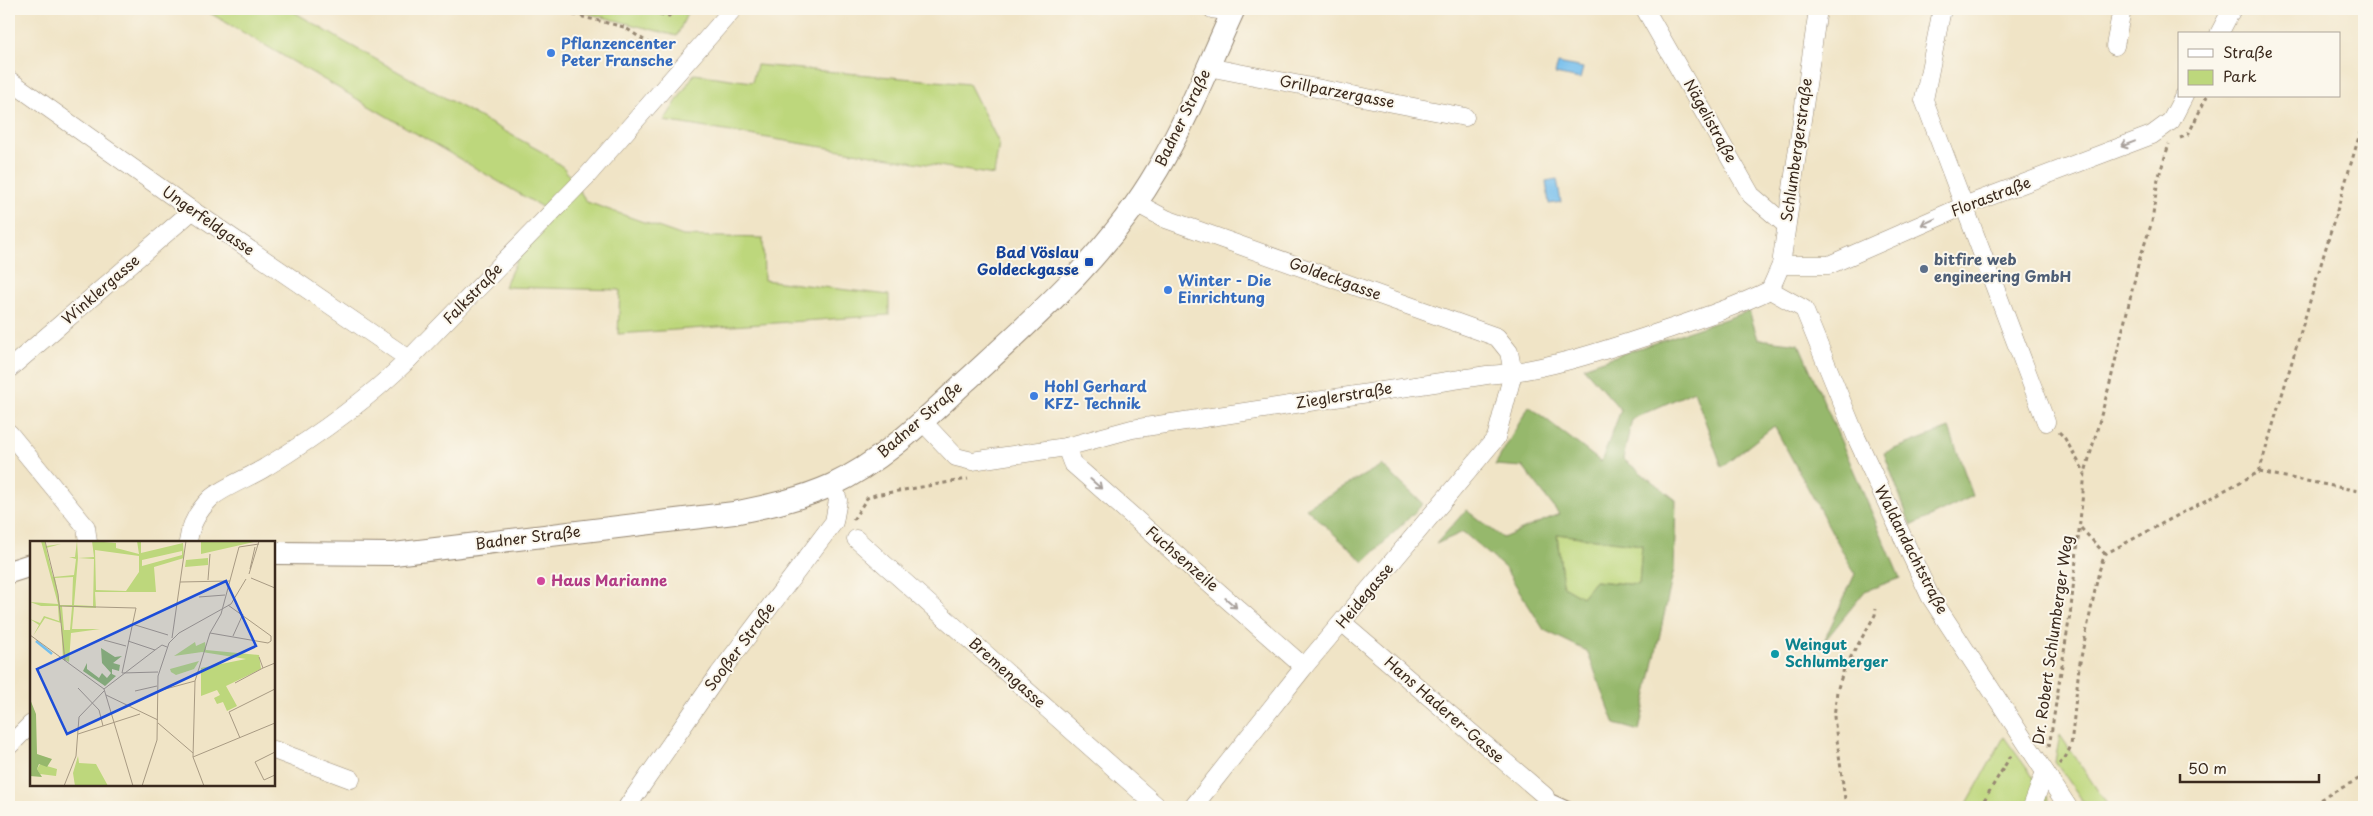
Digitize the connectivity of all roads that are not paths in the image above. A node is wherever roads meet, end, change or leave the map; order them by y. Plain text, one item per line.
1 (1645, 9) edge
2 (1818, 9) edge
3 (1942, 9) edge
4 (2122, 9) edge
5 (2232, 9) edge
6 (1226, 10) edge
7 (728, 12) edge
8 (2219, 32) edge
9 (2115, 46) dead end
10 (1208, 67) junction
11 (9, 80) edge
12 (2183, 98) edge
13 (1465, 117) dead end
14 (1136, 203) junction
15 (1964, 206) junction
16 (192, 210) junction
17 (1786, 225) junction
18 (1781, 265) junction
19 (1770, 290) junction
20 (409, 359) junction
21 (9, 369) edge
22 (1513, 373) junction
23 (922, 422) junction
24 (2046, 422) road end
25 (9, 433) edge
26 (1066, 447) junction
27 (833, 484) junction
28 (854, 531) road end
29 (88, 541) edge
30 (188, 541) edge
31 (275, 552) edge
32 (30, 565) edge
33 (9, 572) edge
34 (1343, 623) junction
35 (1304, 667) junction
36 (30, 725) edge
37 (9, 746) edge
38 (275, 750) edge
39 (2042, 760) junction
40 (351, 780) dead end
41 (1545, 796) joint
42 (627, 807) edge
43 (1158, 807) edge
44 (1193, 807) edge
45 (1569, 807) edge
46 (2032, 807) edge
47 (2068, 807) edge

1 - 17 street, Nägelistraße
2 - 17 street, Schlumbergerstraße
3 - 15 street
4 - 9 street
5 - 8 street
6 - 10 street, Badner Straße
7 - 20 street, Falkstraße
10 - 13 street, Grillparzergasse
10 - 14 street, Badner Straße
11 - 16 street, Ungerfeldgasse
12 -> 15 street, Florastraße
14 - 22 street, Goldeckgasse
14 - 23 street, Badner Straße
15 -> 18 street, Florastraße
15 - 24 street
16 - 20 street, Ungerfeldgasse
16 - 21 street, Winklergasse
17 - 18 street, Schlumbergerstraße
18 - 19 street, Schlumbergerstraße
19 - 22 street, Zieglerstraße
19 - 39 street, Waldandachtstraße
20 - 30 street, Falkstraße
22 - 26 street, Zieglerstraße
22 - 34 street, Heidegasse
23 - 26 street, Zieglerstraße
23 - 27 street, Badner Straße
25 - 29 street
26 -> 35 street, Fuchsenzeile
27 - 31 street, Badner Straße
27 - 42 street, Sooßer Straße
28 - 43 street, Bremengasse
32 - 33 street
34 - 35 street, Heidegasse
34 - 41 street, Hans Haderer-Gasse
35 - 44 street, Heidegasse
36 - 37 street
38 - 40 street
39 - 46 street
39 - 47 street, Waldandachtstraße
41 - 45 lane

